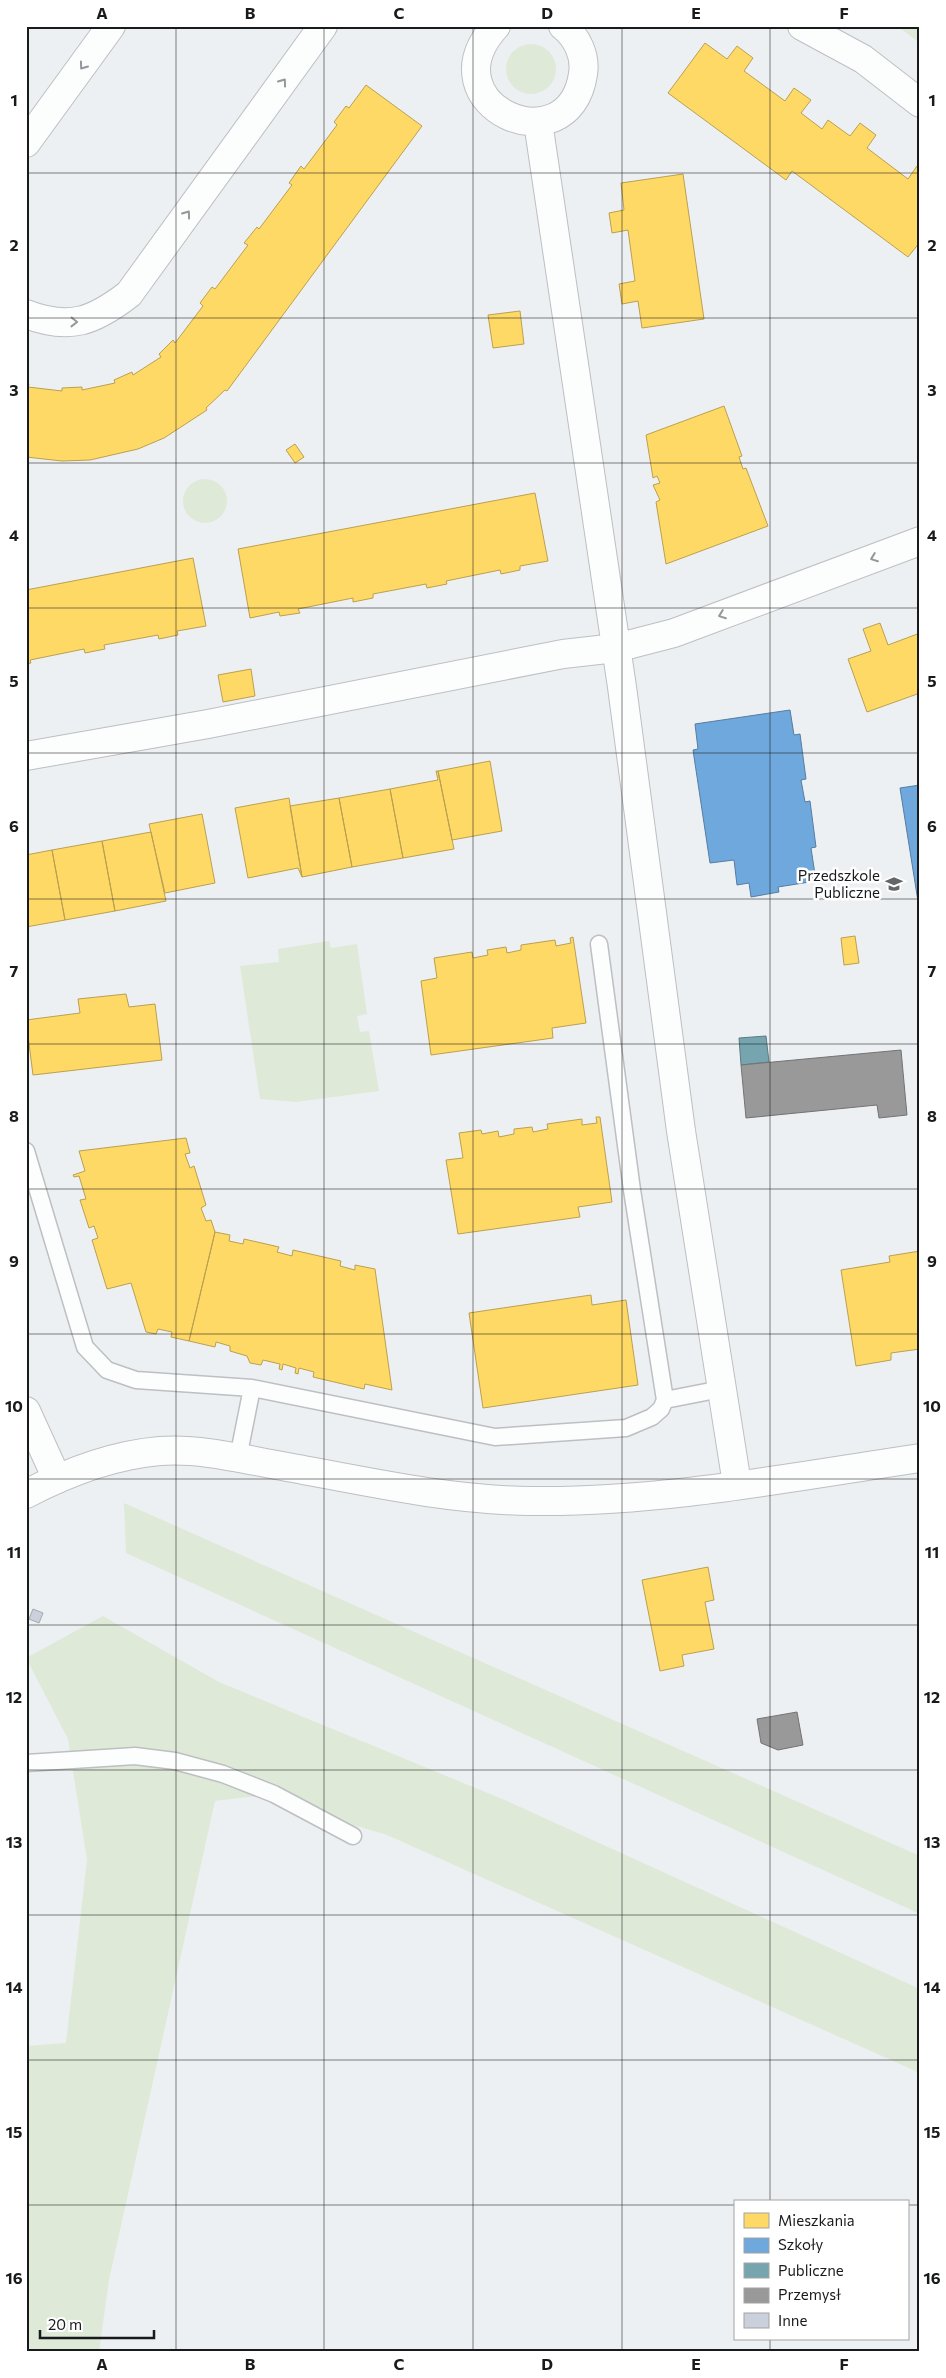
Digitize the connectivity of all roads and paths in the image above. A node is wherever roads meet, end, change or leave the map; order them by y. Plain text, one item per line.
1 (111, 26) edge
2 (323, 26) edge
3 (802, 26) edge
4 (565, 27) edge
5 (485, 30) edge
6 (920, 102) edge
7 (538, 122) junction
8 (26, 143) edge
9 (26, 314) edge
10 (920, 541) edge
11 (616, 648) junction
12 (26, 756) edge
13 (599, 944) dead end
14 (26, 1151) edge
15 (252, 1388) junction
16 (721, 1389) junction
17 (665, 1400) junction
18 (26, 1411) edge
19 (238, 1458) junction
20 (920, 1458) edge
21 (57, 1479) junction
22 (737, 1484) junction
23 (26, 1494) edge
24 (26, 1763) edge
25 (353, 1836) dead end

1 -> 8 street
9 -> 2 street
3 - 6 street
4 - 7 street
5 - 7 street
7 - 11 street
10 -> 11 street
11 - 12 street
11 - 16 street
13 - 17 lane
14 - 15 lane
15 - 17 lane
15 - 19 lane
16 - 17 lane
16 - 22 street
18 - 21 street
19 - 21 street
19 - 22 street
20 - 22 street
21 - 23 street
24 - 25 lane

